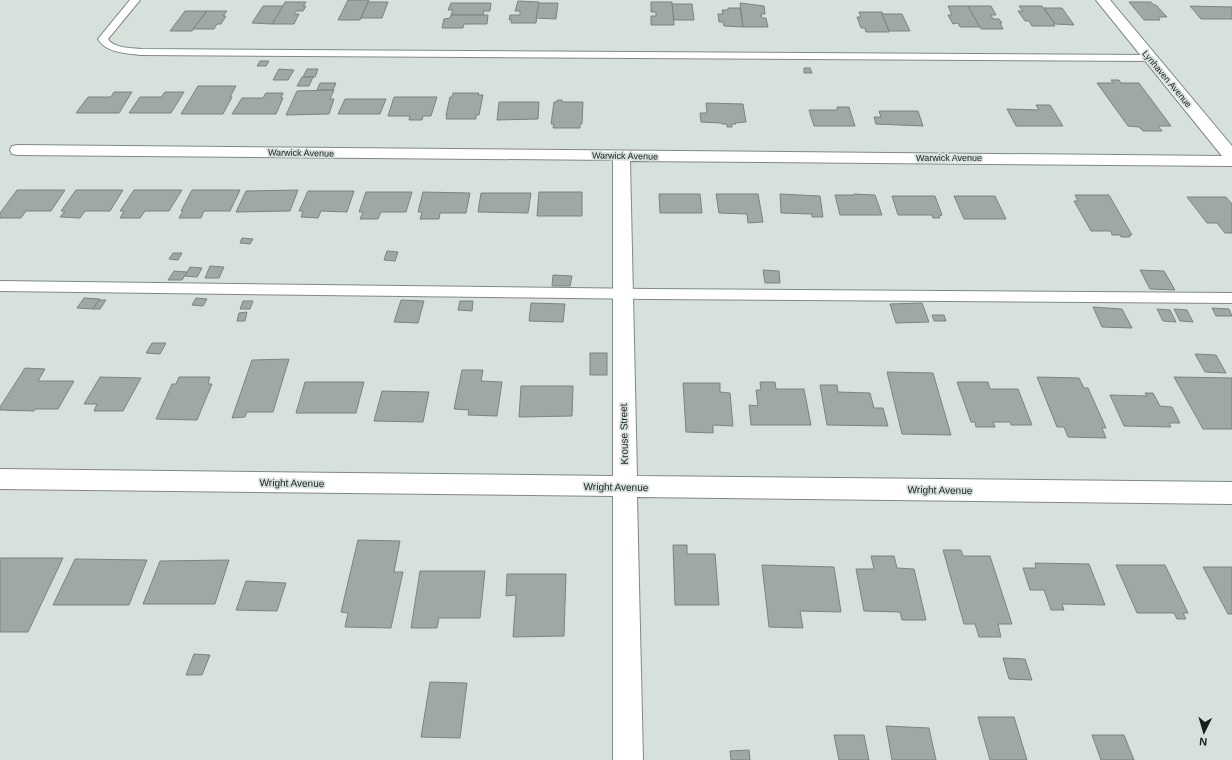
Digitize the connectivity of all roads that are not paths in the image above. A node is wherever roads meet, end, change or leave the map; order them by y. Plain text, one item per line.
1 (135, 0) edge
2 (1103, 0) edge
3 (1150, 58) junction
4 (18, 150) dead end
5 (621, 156) junction
6 (1232, 157) edge
7 (1232, 161) edge
8 (0, 286) edge
9 (622, 294) junction
10 (1232, 298) edge
11 (0, 479) edge
12 (624, 487) junction
13 (1232, 493) edge
14 (628, 760) edge

1 - 3 lane
2 - 3 street, Lynhaven Avenue
3 - 6 street, Lynhaven Avenue
4 - 5 street, Warwick Avenue
5 - 7 street, Warwick Avenue
5 - 9 street, Krouse Street
8 - 9 lane
9 - 10 lane
9 - 12 street, Krouse Street
11 - 12 street, Wright Avenue
12 - 13 street, Wright Avenue
12 - 14 street, Krouse Street

